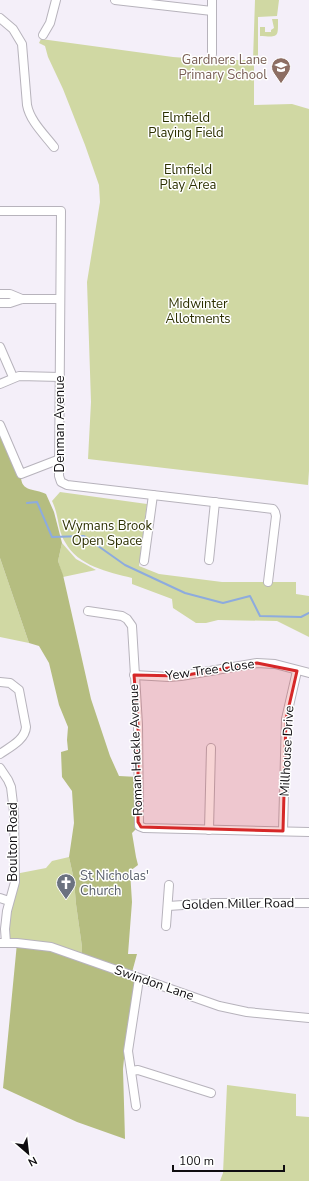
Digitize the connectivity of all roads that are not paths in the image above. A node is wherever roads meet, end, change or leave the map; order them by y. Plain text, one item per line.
1 (56, 0) edge
2 (115, 0) edge
3 (212, 0) edge
4 (212, 11) junction
5 (0, 18) edge
6 (43, 35) dead end
7 (212, 54) dead end
8 (54, 147) dead end
9 (0, 211) edge
10 (0, 294) edge
11 (22, 299) junction
12 (60, 300) junction
13 (0, 303) edge
14 (0, 347) edge
15 (13, 377) junction
16 (60, 377) junction
17 (0, 384) edge
18 (0, 425) edge
19 (60, 458) junction
20 (153, 495) junction
21 (216, 502) junction
22 (209, 560) dead end
23 (144, 561) dead end
24 (268, 582) dead end
25 (88, 611) dead end
26 (296, 671) junction
27 (309, 673) edge
28 (134, 675) junction
29 (0, 682) edge
30 (211, 748) dead end
31 (0, 754) edge
32 (0, 768) edge
33 (210, 830) junction
34 (283, 831) junction
35 (309, 832) edge
36 (169, 885) dead end
37 (0, 898) edge
38 (9, 901) junction
39 (309, 903) edge
40 (168, 906) junction
41 (166, 926) dead end
42 (3, 943) edge
43 (136, 978) junction
44 (309, 1018) edge
45 (131, 1071) junction
46 (211, 1093) dead end
47 (136, 1106) dead end

1 - 6 street
2 - 4 street
3 - 4 street
4 - 7 street
5 - 8 street
9 - 12 street, Denman Avenue
10 - 11 street
11 - 12 street
11 - 13 street
12 - 16 street, Denman Avenue
14 - 15 street
15 - 16 street
15 - 17 street
16 - 19 street, Denman Avenue
18 - 19 street
19 - 20 street, Denman Avenue
20 - 21 street, Denman Avenue
20 - 23 street
21 - 22 street
21 - 24 street, Denman Avenue
25 - 28 street, Roman Hackle Avenue
26 - 27 street, Yew Tree Close
26 - 28 street, Yew Tree Close
26 - 34 street, Millhouse Drive
28 - 33 street, Roman Hackle Avenue
29 - 31 street
30 - 33 street
32 - 38 street, Boulton Road
33 - 34 street, Roman Hackle Avenue
34 - 35 street, Roman Hackle Avenue
36 - 40 street, Golden Miller Road
37 - 38 street
38 - 42 street, Boulton Road
39 - 40 street, Golden Miller Road
40 - 41 street, Golden Miller Road
42 - 43 street, Swindon Lane
43 - 44 street, Swindon Lane
43 - 45 street
45 - 46 street
45 - 47 street

